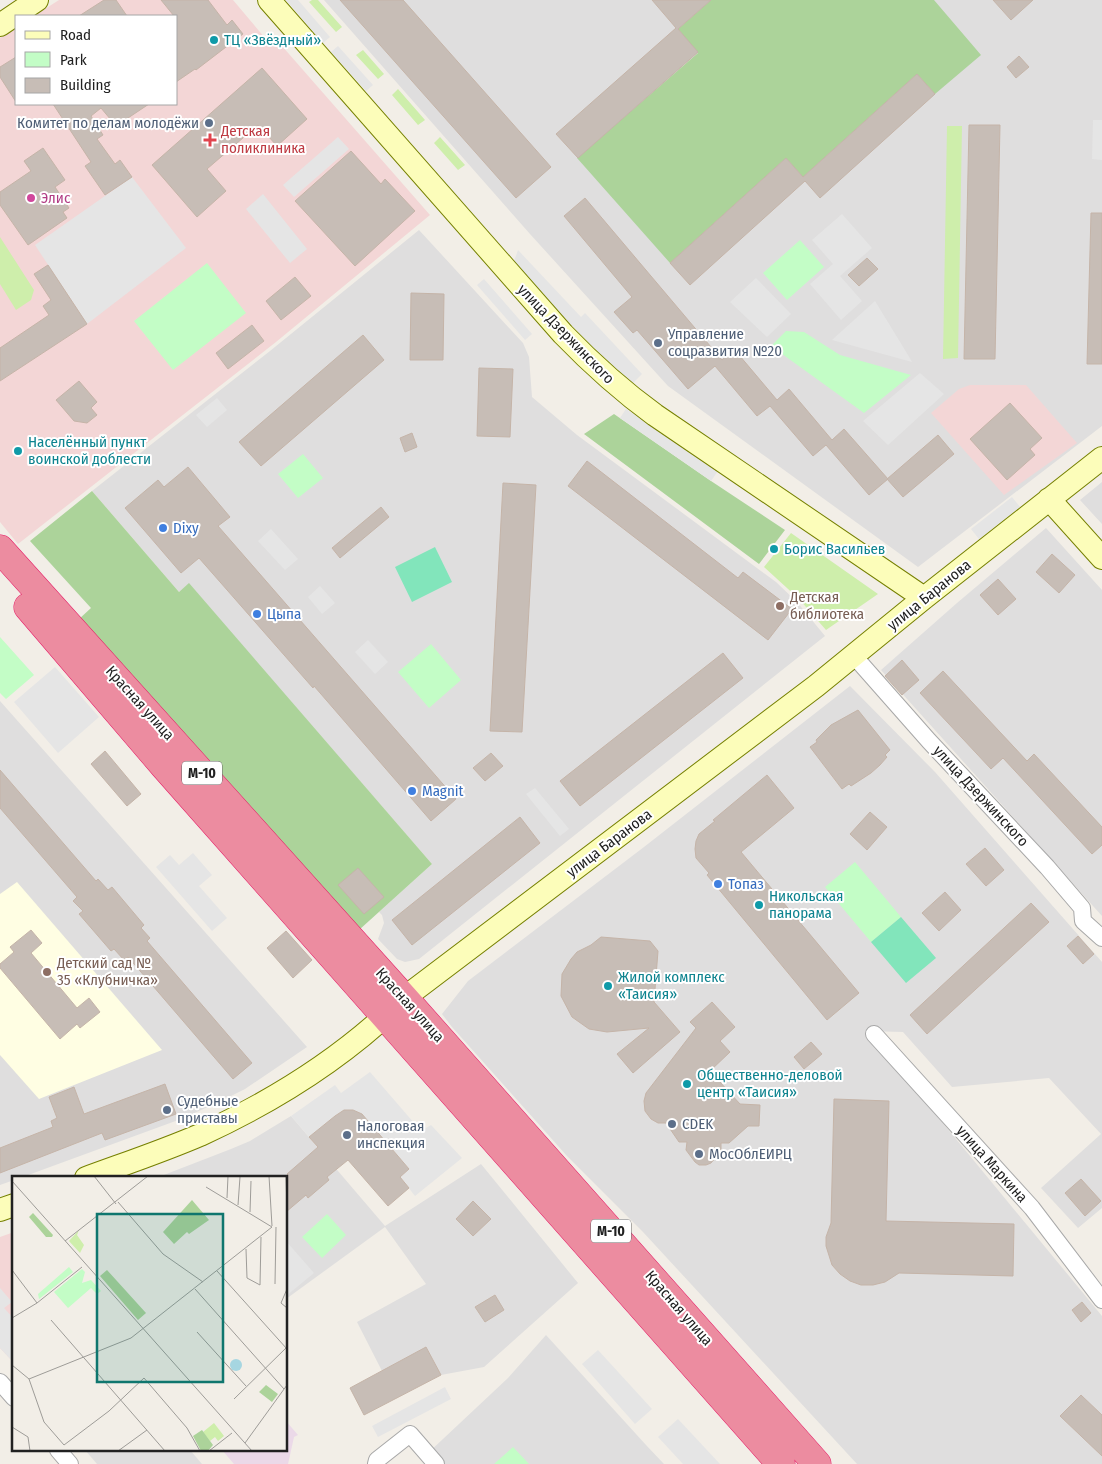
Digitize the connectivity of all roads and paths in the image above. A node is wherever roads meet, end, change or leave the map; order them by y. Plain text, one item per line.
1 (37, 0) edge
2 (269, 0) edge
3 (0, 25) edge
4 (1102, 458) edge
5 (1049, 500) junction
6 (0, 549) edge
7 (1102, 558) edge
8 (0, 576) edge
9 (900, 581) junction
10 (924, 598) junction
11 (899, 619) junction
12 (854, 656) junction
13 (1102, 938) edge
14 (404, 998) junction
15 (385, 1016) junction
16 (874, 1034) dead end
17 (91, 1176) edge
18 (12, 1206) edge
19 (0, 1210) edge
20 (1102, 1300) edge
21 (0, 1382) edge
22 (12, 1396) edge
23 (60, 1452) edge
24 (70, 1464) edge
25 (376, 1464) edge
26 (436, 1464) edge
27 (781, 1464) edge
28 (817, 1464) edge

1 - 3 street
2 - 9 street, улица Дзержинского
4 - 5 street, улица Баранова
5 - 7 street
5 - 10 street, улица Баранова
6 - 14 highway, Красная улица / М-10
8 - 15 highway, Красная улица / М-10
9 - 10 street, улица Дзержинского
9 - 11 street
10 - 11 street, улица Баранова
11 - 12 street, улица Баранова
12 - 13 street, улица Дзержинского
12 - 14 street, улица Баранова
14 - 15 street, улица Баранова
14 - 28 highway, Красная улица / М-10
15 - 17 street, улица Баранова
15 - 27 highway, Красная улица / М-10
16 - 20 street, улица Маркина
18 - 19 street
21 - 22 street
23 - 24 street
25 - 26 street

